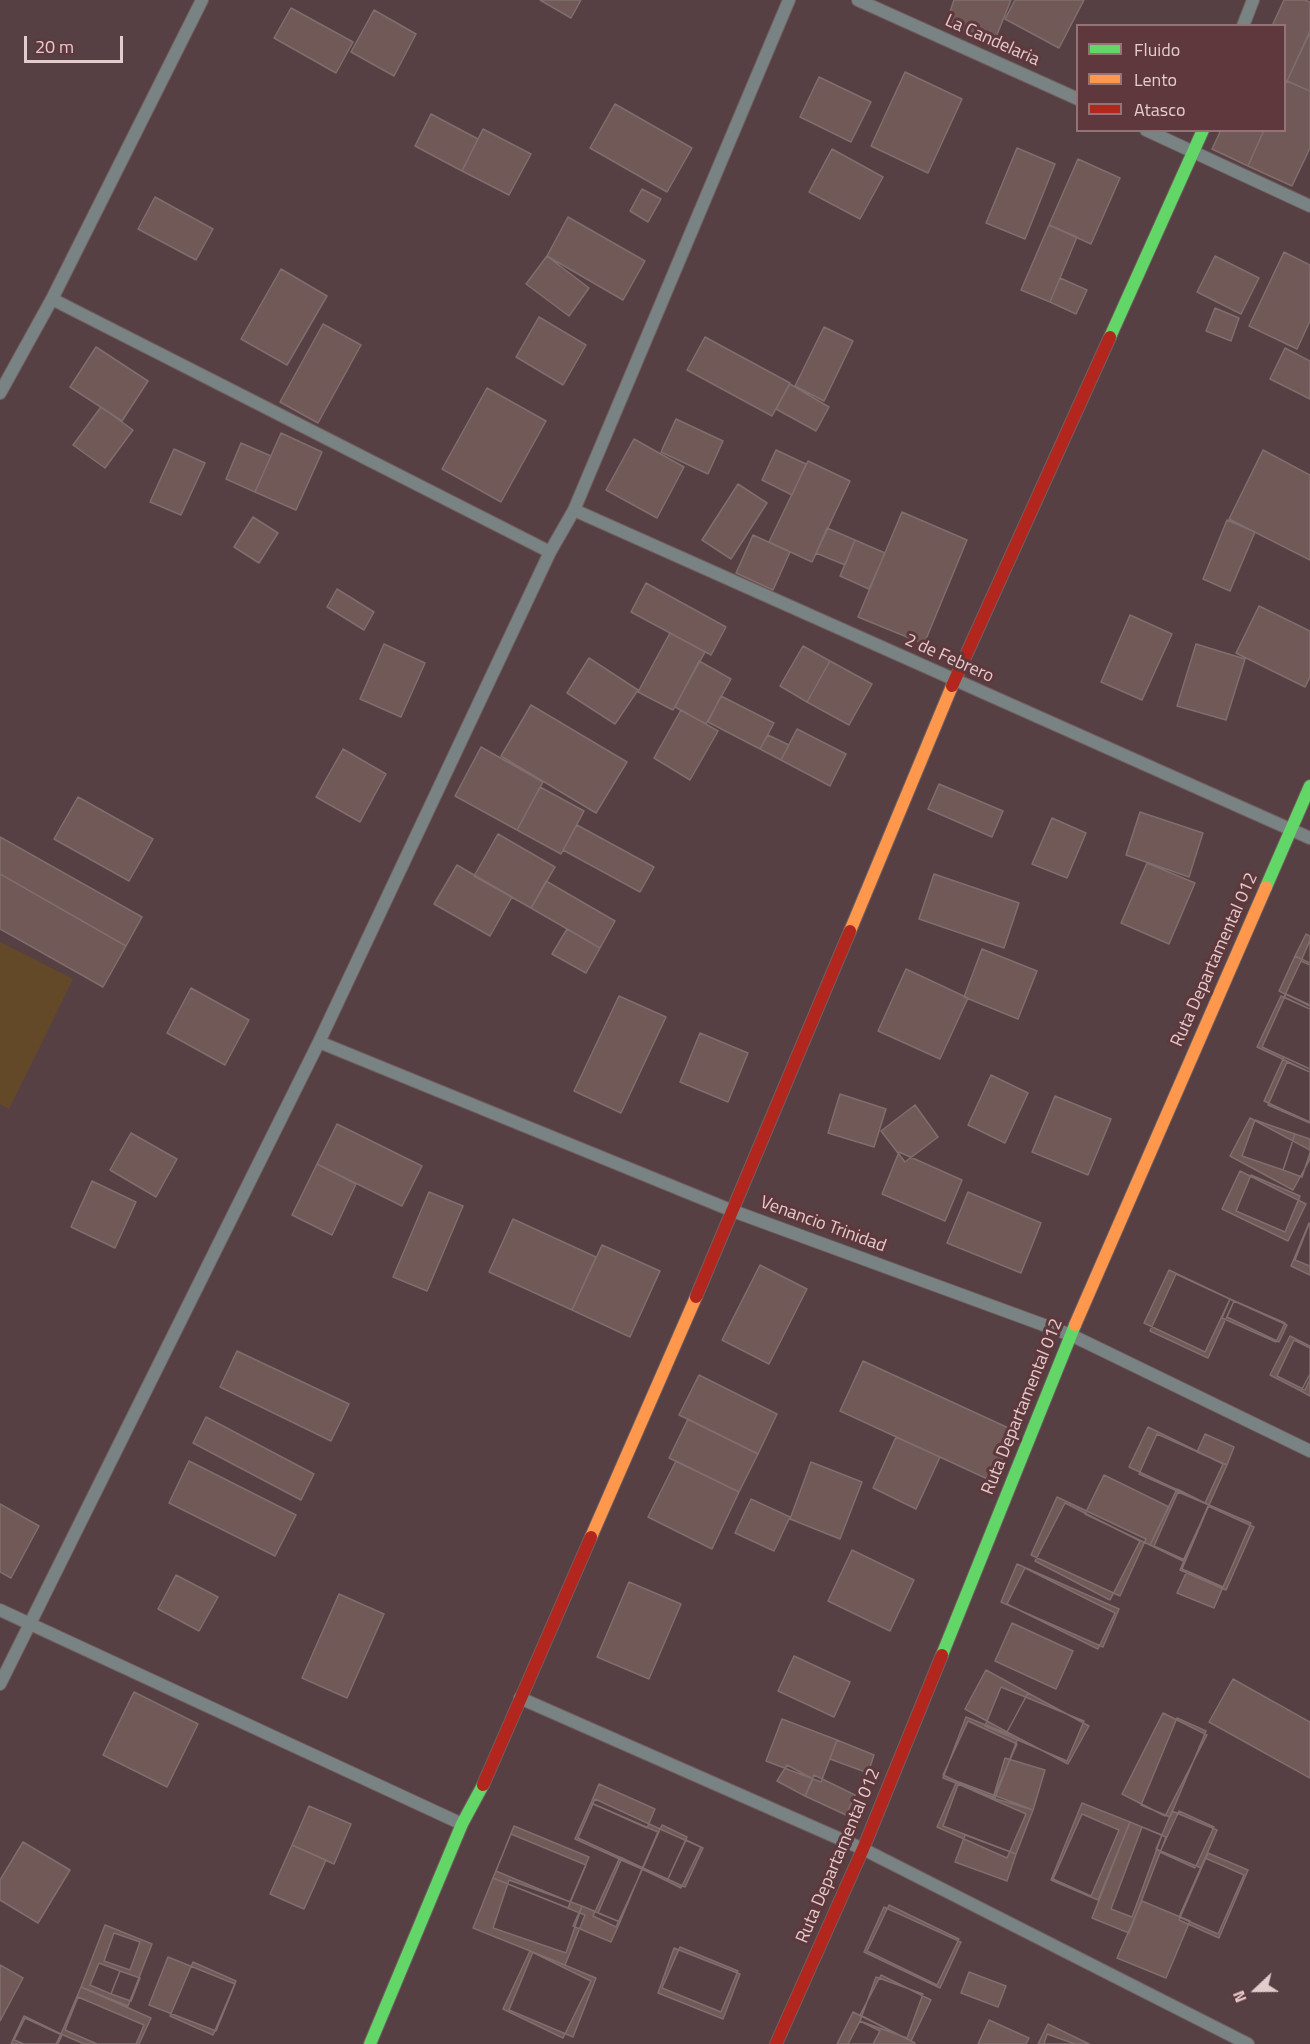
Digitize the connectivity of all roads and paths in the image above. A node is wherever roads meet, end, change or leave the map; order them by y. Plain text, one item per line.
1 (202, 0) edge
2 (789, 0) edge
3 (858, 0) edge
4 (1253, 0) edge
5 (1245, 24) edge
6 (1076, 99) edge
7 (1150, 132) edge
8 (1202, 132) edge
9 (1195, 152) junction
10 (1310, 206) edge
11 (52, 299) junction
12 (0, 393) edge
13 (574, 510) junction
14 (550, 552) junction
15 (954, 681) junction
16 (1310, 786) edge
17 (1292, 829) junction
18 (1310, 838) edge
19 (319, 1042) junction
20 (733, 1211) junction
21 (1071, 1335) junction
22 (1310, 1451) edge
23 (0, 1610) edge
24 (29, 1624) junction
25 (0, 1684) edge
26 (520, 1698) junction
27 (462, 1824) junction
28 (863, 1850) junction
29 (370, 2044) edge
30 (776, 2044) edge
31 (1248, 2044) edge

1 - 11 street
2 - 13 street
3 - 6 street, La Candelaria
4 - 5 street
7 - 9 street
8 - 9 street
9 - 10 street
9 - 15 street
11 - 12 street
11 - 14 street
13 - 14 street
13 - 15 street, 2 de Febrero
14 - 19 street
15 - 17 street, 2 de Febrero
15 - 20 street
16 - 17 street, Ruta Departamental 012
17 - 18 street, 2 de Febrero
17 - 21 street, Ruta Departamental 012
19 - 20 street, Venancio Trinidad
19 - 24 street
20 - 21 street, Venancio Trinidad
20 - 26 street
21 - 22 street, Venancio Trinidad
21 - 28 street, Ruta Departamental 012
23 - 24 street
24 - 25 street
24 - 27 street
26 - 27 street
26 - 28 street
27 - 29 street
28 - 30 street, Ruta Departamental 012
28 - 31 street

